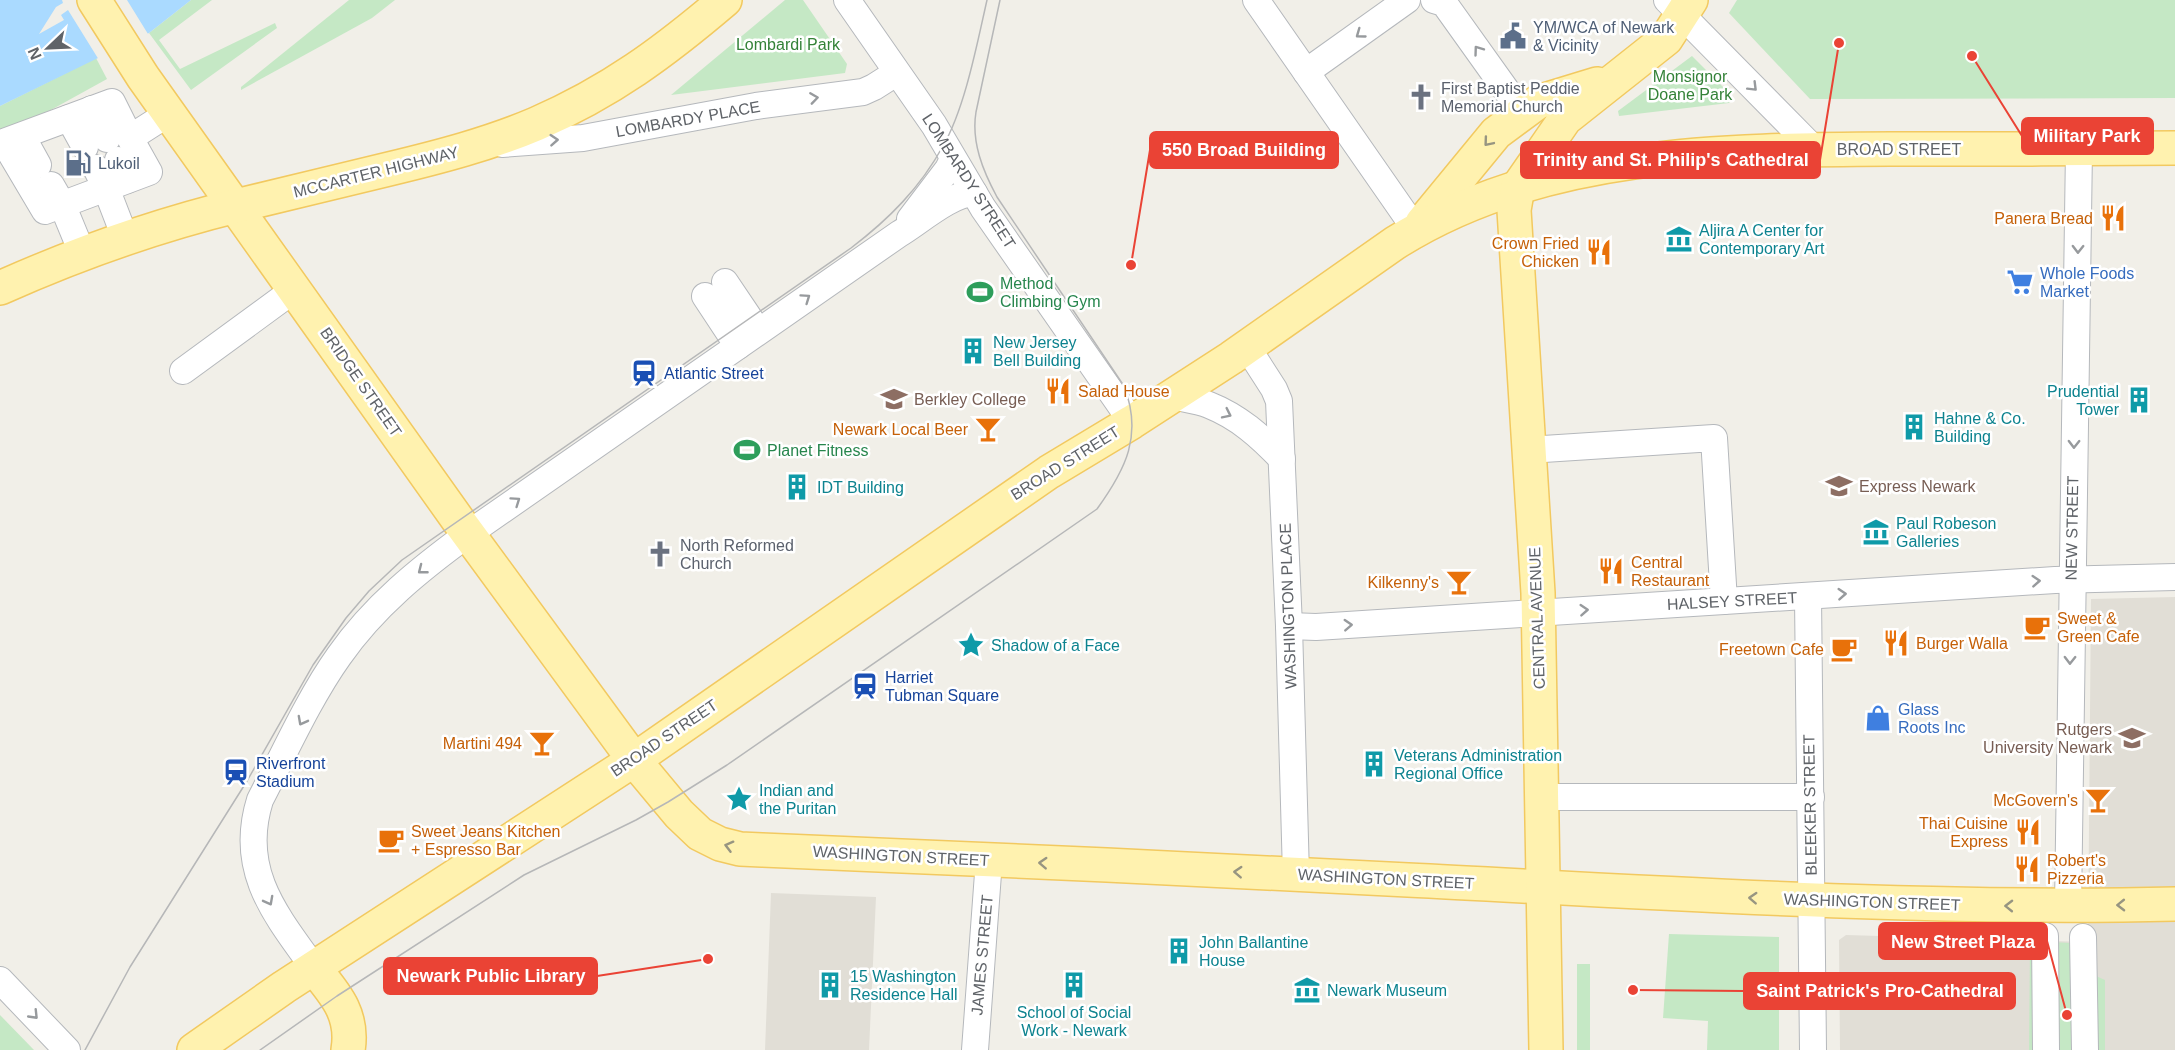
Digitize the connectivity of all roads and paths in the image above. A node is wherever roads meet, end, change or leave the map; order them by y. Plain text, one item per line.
1 (94, 0) edge
2 (725, 0) edge
3 (847, 0) edge
4 (1256, 0) edge
5 (1407, 0) edge
6 (1434, 0) edge
7 (1680, 5) edge
8 (1306, 72) junction
9 (896, 73) junction
10 (1613, 79) junction
11 (1530, 108) junction
12 (169, 112) junction
13 (81, 114) junction
14 (22, 136) junction
15 (475, 146) junction
16 (2175, 147) edge
17 (2079, 149) junction
18 (1815, 150) junction
19 (953, 159) junction
20 (110, 160) junction
21 (50, 185) junction
22 (1518, 187) junction
23 (974, 193) junction
24 (236, 206) junction
25 (1416, 230) junction
26 (899, 234) junction
27 (126, 240) junction
28 (83, 255) junction
29 (0, 288) edge
30 (295, 289) junction
31 (758, 331) junction
32 (738, 346) junction
33 (1247, 347) junction
34 (183, 371) dead end
35 (1172, 396) junction
36 (1132, 422) junction
37 (1528, 450) junction
38 (1282, 459) junction
39 (468, 534) junction
40 (2175, 577) edge
41 (2071, 579) junction
42 (1808, 597) junction
43 (1724, 601) junction
44 (1538, 613) junction
45 (1289, 626) junction
46 (633, 760) junction
47 (1542, 797) junction
48 (1811, 797) junction
49 (989, 860) junction
50 (1296, 874) junction
51 (1544, 889) junction
52 (1811, 901) junction
53 (2175, 904) edge
54 (2068, 907) junction
55 (2045, 936) dead end
56 (2084, 937) dead end
57 (314, 968) junction
58 (0, 980) edge
59 (2084, 983) junction
60 (2045, 1001) junction
61 (2078, 1047) edge
62 (67, 1050) edge
63 (194, 1050) edge
64 (348, 1050) edge
65 (975, 1050) edge
66 (1546, 1050) edge
67 (1813, 1050) edge
68 (2046, 1050) edge

1 - 12 main road, BRIDGE STREET
2 - 15 main road, MCCARTER HIGHWAY
3 - 9 street, LOMBARDY STREET
4 - 8 street
5 -> 8 street
11 -> 6 street
7 - 10 main road
7 -> 18 street
8 - 25 street
15 -> 9 street, LOMBARDY PLACE
9 - 19 street, LOMBARDY STREET
10 - 11 main road
10 - 22 main road
11 -> 25 main road
12 - 20 street
12 - 24 main road, BRIDGE STREET
13 - 14 street
13 - 20 street
13 - 20 street
14 - 21 street
14 - 21 street
15 - 24 main road, MCCARTER HIGHWAY
16 - 17 main road, BROAD STREET
17 - 18 main road, BROAD STREET
17 -> 41 street, NEW STREET
18 - 22 main road, BROAD STREET
19 - 23 street, LOMBARDY STREET
19 - 26 street
20 - 21 street
20 - 27 street
21 - 28 street
22 - 25 main road, BROAD STREET
22 - 37 main road, CENTRAL AVENUE
23 - 26 street
23 - 36 street, LOMBARDY STREET
24 - 27 main road, MCCARTER HIGHWAY
24 - 30 main road, BRIDGE STREET
25 - 33 main road
31 -> 26 street
27 - 28 main road, MCCARTER HIGHWAY
28 - 29 main road, MCCARTER HIGHWAY
30 - 34 street
30 - 39 main road, BRIDGE STREET
31 - 32 street
31 - 32 street
39 -> 32 street
33 - 35 main road, BROAD STREET
33 - 38 street, WASHINGTON PLACE
35 - 36 main road, BROAD STREET
35 -> 38 street
36 - 46 main road, BROAD STREET
37 - 43 street
37 - 44 main road, CENTRAL AVENUE
38 - 45 street, WASHINGTON PLACE
39 - 46 main road, BRIDGE STREET
39 -> 57 street
40 - 41 street, HALSEY STREET
42 -> 41 street, HALSEY STREET
41 -> 54 street, NEW STREET
42 - 43 street, HALSEY STREET
42 - 48 street, BLEEKER STREET
44 -> 43 street, HALSEY STREET
45 -> 44 street, HALSEY STREET
44 - 47 main road, CENTRAL AVENUE
45 - 50 street, WASHINGTON PLACE
49 -> 46 main road, WASHINGTON STREET
46 - 57 main road, BROAD STREET
47 - 48 street
47 - 51 main road, CENTRAL AVENUE
48 - 52 street, BLEEKER STREET
50 -> 49 main road, WASHINGTON STREET
49 - 65 street, JAMES STREET
50 - 51 main road, WASHINGTON STREET
52 -> 51 main road, WASHINGTON STREET
51 - 66 main road, CENTRAL AVENUE
54 -> 52 main road, WASHINGTON STREET
52 - 67 street, BLEEKER STREET
53 -> 54 main road, WASHINGTON STREET
55 - 60 street
56 - 59 street
57 - 63 main road, BROAD STREET
57 - 64 main road
58 -> 62 street
59 - 60 street
59 - 61 street
60 - 68 street

